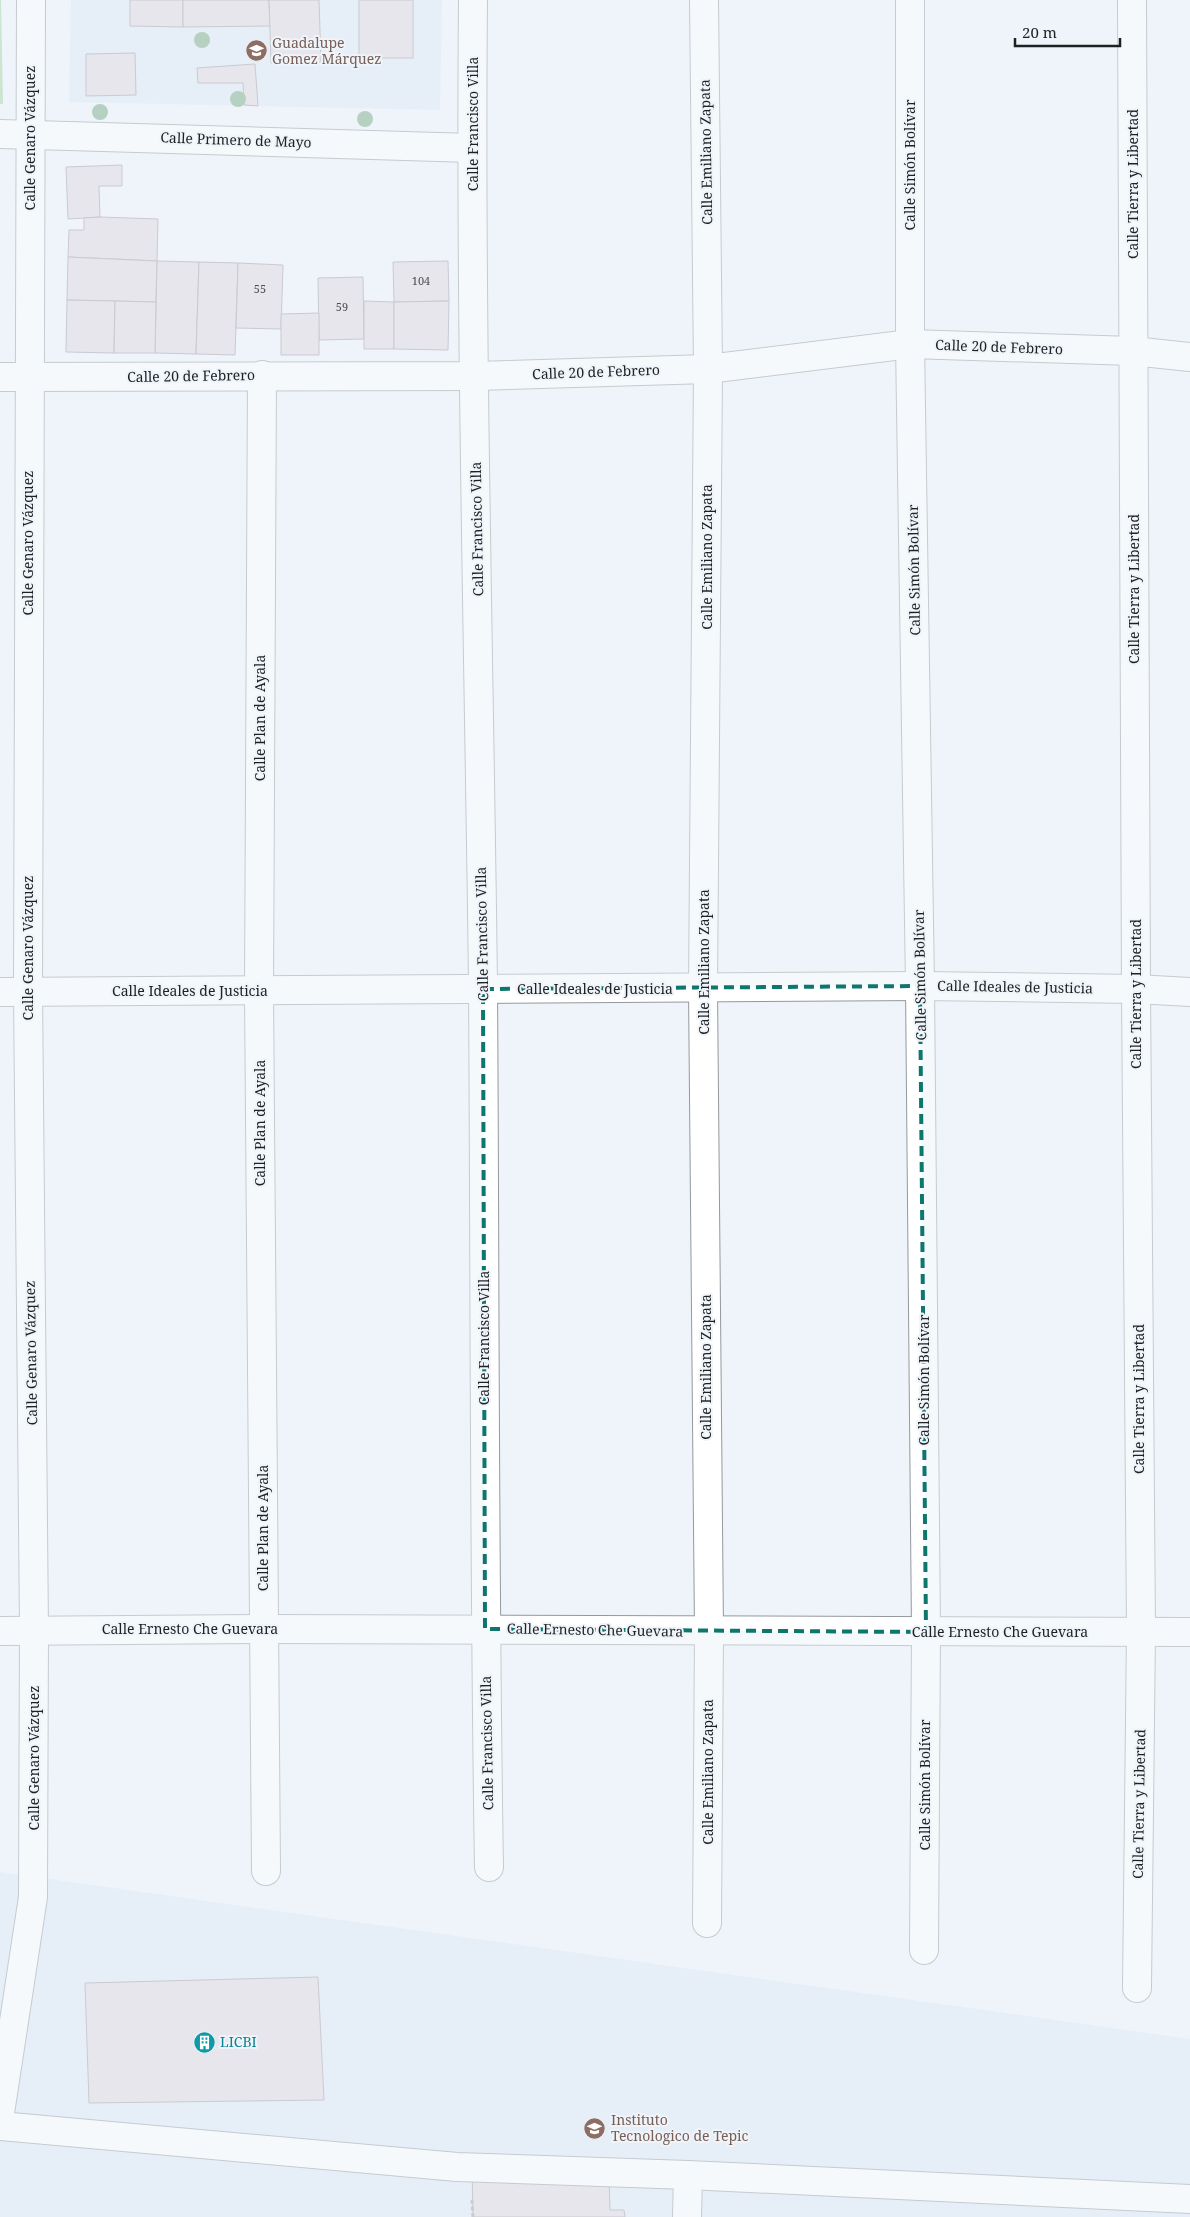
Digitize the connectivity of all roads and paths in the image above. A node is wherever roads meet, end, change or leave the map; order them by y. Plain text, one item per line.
1 (31, 0) edge
2 (473, 0) edge
3 (704, 0) edge
4 (910, 0) edge
5 (1132, 0) edge
6 (0, 134) edge
7 (30, 134) junction
8 (472, 148) junction
9 (910, 344) junction
10 (1133, 351) junction
11 (1190, 357) edge
12 (708, 369) junction
13 (262, 375) junction
14 (475, 376) junction
15 (0, 377) edge
16 (28, 377) junction
17 (920, 986) junction
18 (703, 988) junction
19 (483, 989) junction
20 (1136, 989) junction
21 (28, 991) junction
22 (258, 991) junction
23 (0, 992) edge
24 (1190, 992) edge
25 (264, 1628) junction
26 (485, 1629) junction
27 (0, 1630) edge
28 (34, 1630) junction
29 (1141, 1631) junction
30 (709, 1632) junction
31 (926, 1632) junction
32 (1190, 1632) edge
33 (490, 1867) dead end
34 (266, 1871) dead end
35 (707, 1923) dead end
36 (924, 1950) dead end
37 (1137, 1988) dead end
38 (0, 2113) edge
39 (0, 2126) edge
40 (688, 2175) junction
41 (1190, 2199) edge
42 (687, 2217) edge

1 - 7 street, Calle Genaro Vázquez
2 - 8 street, Calle Francisco Villa
3 - 12 street, Calle Emiliano Zapata
4 - 9 street, Calle Simón Bolívar
5 - 10 street, Calle Tierra y Libertad
6 - 7 street, Calle Primero de Mayo
7 - 8 street, Calle Primero de Mayo
7 - 16 street, Calle Genaro Vázquez
8 - 14 street, Calle Francisco Villa
9 - 10 street, Calle 20 de Febrero
9 - 12 street, Calle 20 de Febrero
9 - 17 street, Calle Simón Bolívar
10 - 11 street, Calle 20 de Febrero
10 - 20 street, Calle Tierra y Libertad
12 - 14 street, Calle 20 de Febrero
12 - 18 street, Calle Emiliano Zapata
13 - 14 street, Calle 20 de Febrero
13 - 16 street, Calle 20 de Febrero
13 - 22 street, Calle Plan de Ayala
14 - 19 street, Calle Francisco Villa
15 - 16 street, Calle 20 de Febrero
16 - 21 street, Calle Genaro Vázquez
17 - 18 street, Calle Ideales de Justicia
17 - 20 street, Calle Ideales de Justicia
17 - 31 street, Calle Simón Bolívar
18 - 19 street, Calle Ideales de Justicia
18 - 30 street, Calle Emiliano Zapata
19 - 22 street, Calle Ideales de Justicia
19 - 26 street, Calle Francisco Villa
20 - 24 street, Calle Ideales de Justicia
20 - 29 street, Calle Tierra y Libertad
21 - 22 street, Calle Ideales de Justicia
21 - 23 street, Calle Ideales de Justicia
21 - 28 street, Calle Genaro Vázquez
22 - 25 street, Calle Plan de Ayala
25 - 26 street, Calle Ernesto Che Guevara
25 - 28 street, Calle Ernesto Che Guevara
25 - 34 street, Calle Plan de Ayala
26 - 30 street, Calle Ernesto Che Guevara
26 - 33 street, Calle Francisco Villa
27 - 28 street, Calle Ernesto Che Guevara
28 - 38 street, Calle Genaro Vázquez
29 - 31 street, Calle Ernesto Che Guevara
29 - 32 street, Calle Ernesto Che Guevara
29 - 37 street, Calle Tierra y Libertad
30 - 31 street, Calle Ernesto Che Guevara
30 - 35 street, Calle Emiliano Zapata
31 - 36 street, Calle Simón Bolívar
39 - 40 street
40 - 41 street
40 - 42 street

